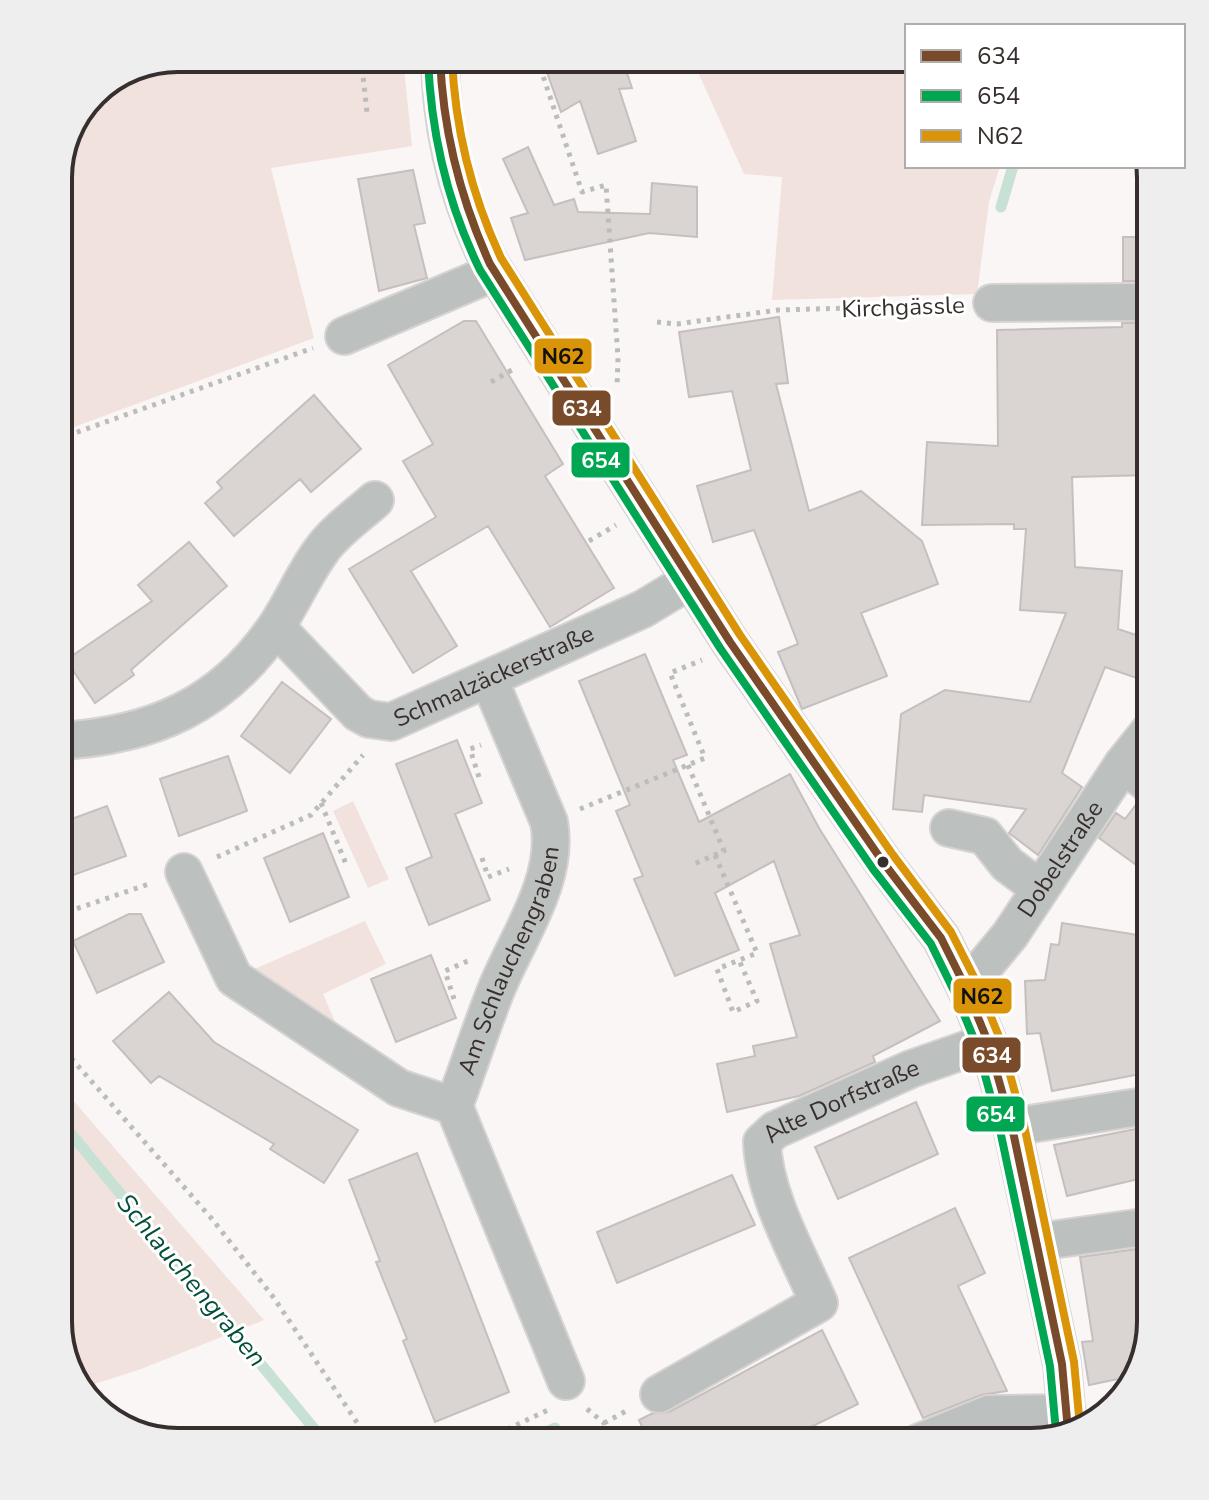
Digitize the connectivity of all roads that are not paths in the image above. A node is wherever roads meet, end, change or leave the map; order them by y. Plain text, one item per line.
1 (441, 72) edge
2 (495, 272) junction
3 (1137, 302) edge
4 (992, 303) road end
5 (344, 336) road end
6 (375, 500) dead end
7 (691, 580) junction
8 (276, 627) junction
9 (489, 679) junction
10 (72, 740) edge
11 (1137, 746) edge
12 (1123, 764) junction
13 (1137, 775) edge
14 (949, 828) dead end
15 (184, 872) road end
16 (1039, 888) junction
17 (966, 988) junction
18 (988, 1042) junction
19 (454, 1106) junction
20 (1137, 1107) edge
21 (1012, 1127) junction
22 (1137, 1228) edge
23 (1037, 1242) junction
24 (563, 1393) road end
25 (659, 1394) dead end
26 (1065, 1422) edge
27 (1067, 1422) edge
28 (954, 1428) edge

1 - 2 street
2 - 5 street
2 - 7 street
3 - 4 street, Kirchgässle
6 - 8 street
7 - 9 street, Schmalzäckerstraße
7 - 17 street
8 - 9 street, Schmalzäckerstraße
8 - 10 street
9 - 19 street, Am Schlauchengraben
11 - 12 street, Dobelstraße
12 - 13 street
12 - 16 street, Dobelstraße
14 - 16 street
15 - 19 street, Am Schlauchengraben
16 - 17 street, Dobelstraße
17 - 18 street
18 - 21 street
18 - 25 street, Alte Dorfstraße
19 - 24 street, Am Schlauchengraben
20 - 21 street
21 - 23 street
22 - 23 street
23 - 27 street
26 - 28 street

